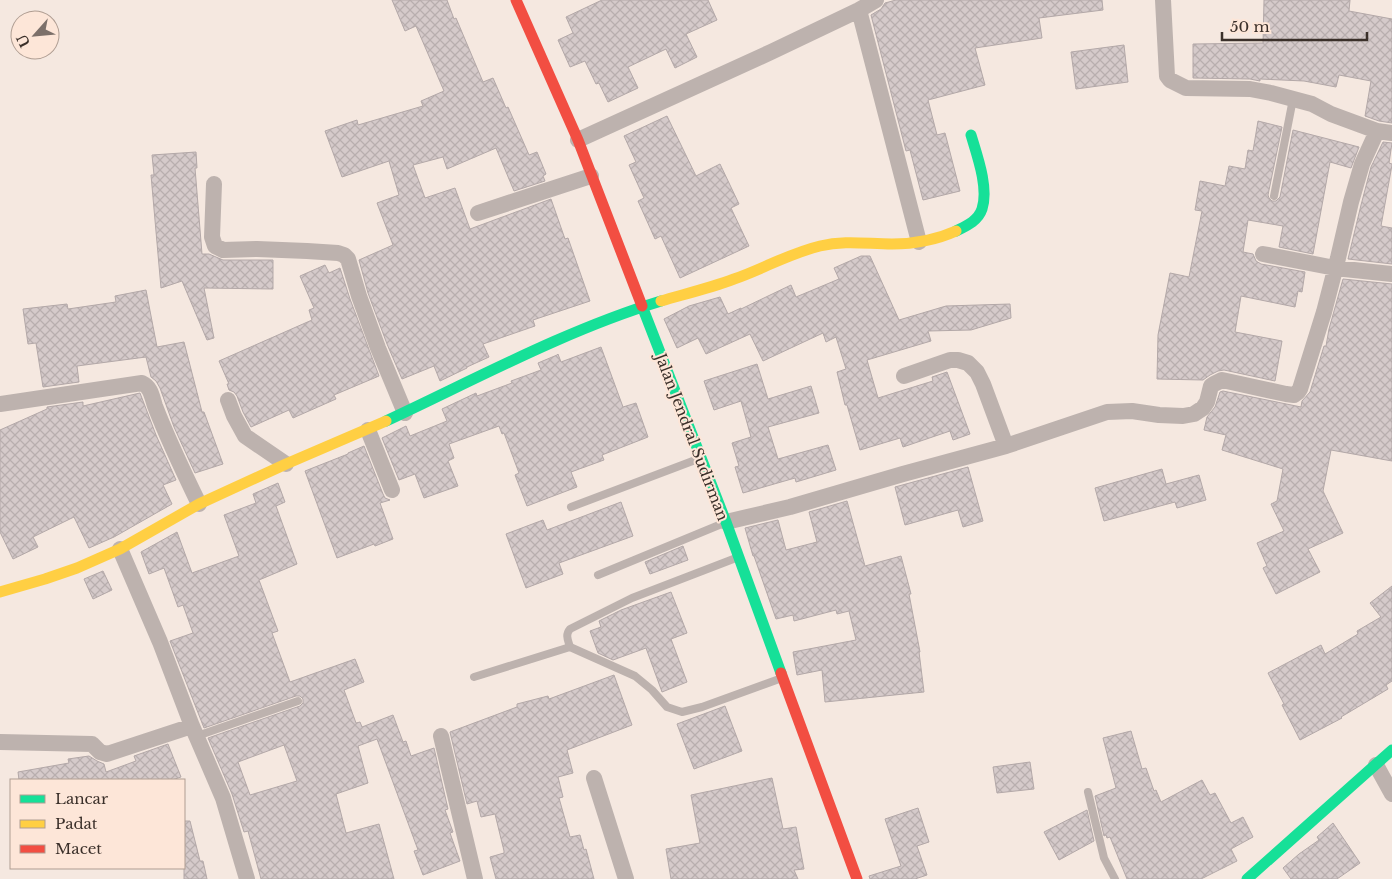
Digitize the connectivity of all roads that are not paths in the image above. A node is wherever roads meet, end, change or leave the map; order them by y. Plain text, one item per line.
1 (516, 0) edge
2 (876, 0) edge
3 (1163, 0) edge
4 (859, 10) junction
5 (1294, 99) junction
6 (1384, 132) edge
7 (971, 135) dead end
8 (578, 140) junction
9 (591, 176) junction
10 (214, 184) dead end
11 (1274, 196) dead end
12 (478, 213) dead end
13 (919, 242) junction
14 (1264, 254) dead end
15 (1335, 268) junction
16 (1392, 274) edge
17 (641, 307) junction
18 (904, 376) dead end
19 (228, 400) dead end
20 (0, 404) edge
21 (405, 412) junction
22 (368, 430) junction
23 (1006, 446) junction
24 (700, 458) junction
25 (286, 464) junction
26 (392, 490) dead end
27 (199, 504) junction
28 (571, 507) dead end
29 (726, 522) junction
30 (120, 549) junction
31 (739, 557) junction
32 (598, 575) dead end
33 (0, 592) edge
34 (570, 647) junction
35 (474, 677) dead end
36 (784, 678) junction
37 (298, 701) dead end
38 (195, 731) junction
39 (441, 736) dead end
40 (0, 742) edge
41 (1392, 750) edge
42 (1376, 765) junction
43 (594, 778) dead end
44 (1088, 792) dead end
45 (1392, 794) edge
46 (247, 879) edge
47 (475, 879) edge
48 (626, 879) edge
49 (857, 879) edge
50 (1115, 879) edge
51 (1247, 879) edge

1 - 8 main road, Jalan Jendral Sudirman
2 - 4 street
3 - 5 street
4 - 8 street
4 - 13 street
5 - 6 street
5 - 11 lane
6 - 15 street
7 - 13 main road
8 - 9 main road, Jalan Jendral Sudirman
9 - 12 street
9 - 17 main road, Jalan Jendral Sudirman
10 - 21 street
13 - 17 main road
14 - 15 street
15 - 16 street
15 - 23 street
17 - 21 main road
17 - 24 main road, Jalan Jendral Sudirman
18 - 23 street
19 - 25 street
20 - 27 street
21 - 22 main road
22 - 25 main road
22 - 26 street
23 - 29 street
24 - 28 lane
24 - 29 main road, Jalan Jendral Sudirman
25 - 27 main road
27 - 30 main road
29 - 31 main road, Jalan Jendral Sudirman
29 - 32 lane
30 - 33 main road
30 - 38 street
31 - 34 lane
31 - 36 main road, Jalan Jendral Sudirman
34 - 35 lane
34 - 36 lane
36 - 49 main road, Jalan Jendral Sudirman
37 - 38 lane
38 - 40 street
38 - 46 street
39 - 47 street
41 - 42 main road
42 - 45 street
42 - 51 main road
43 - 48 street
44 - 50 lane

